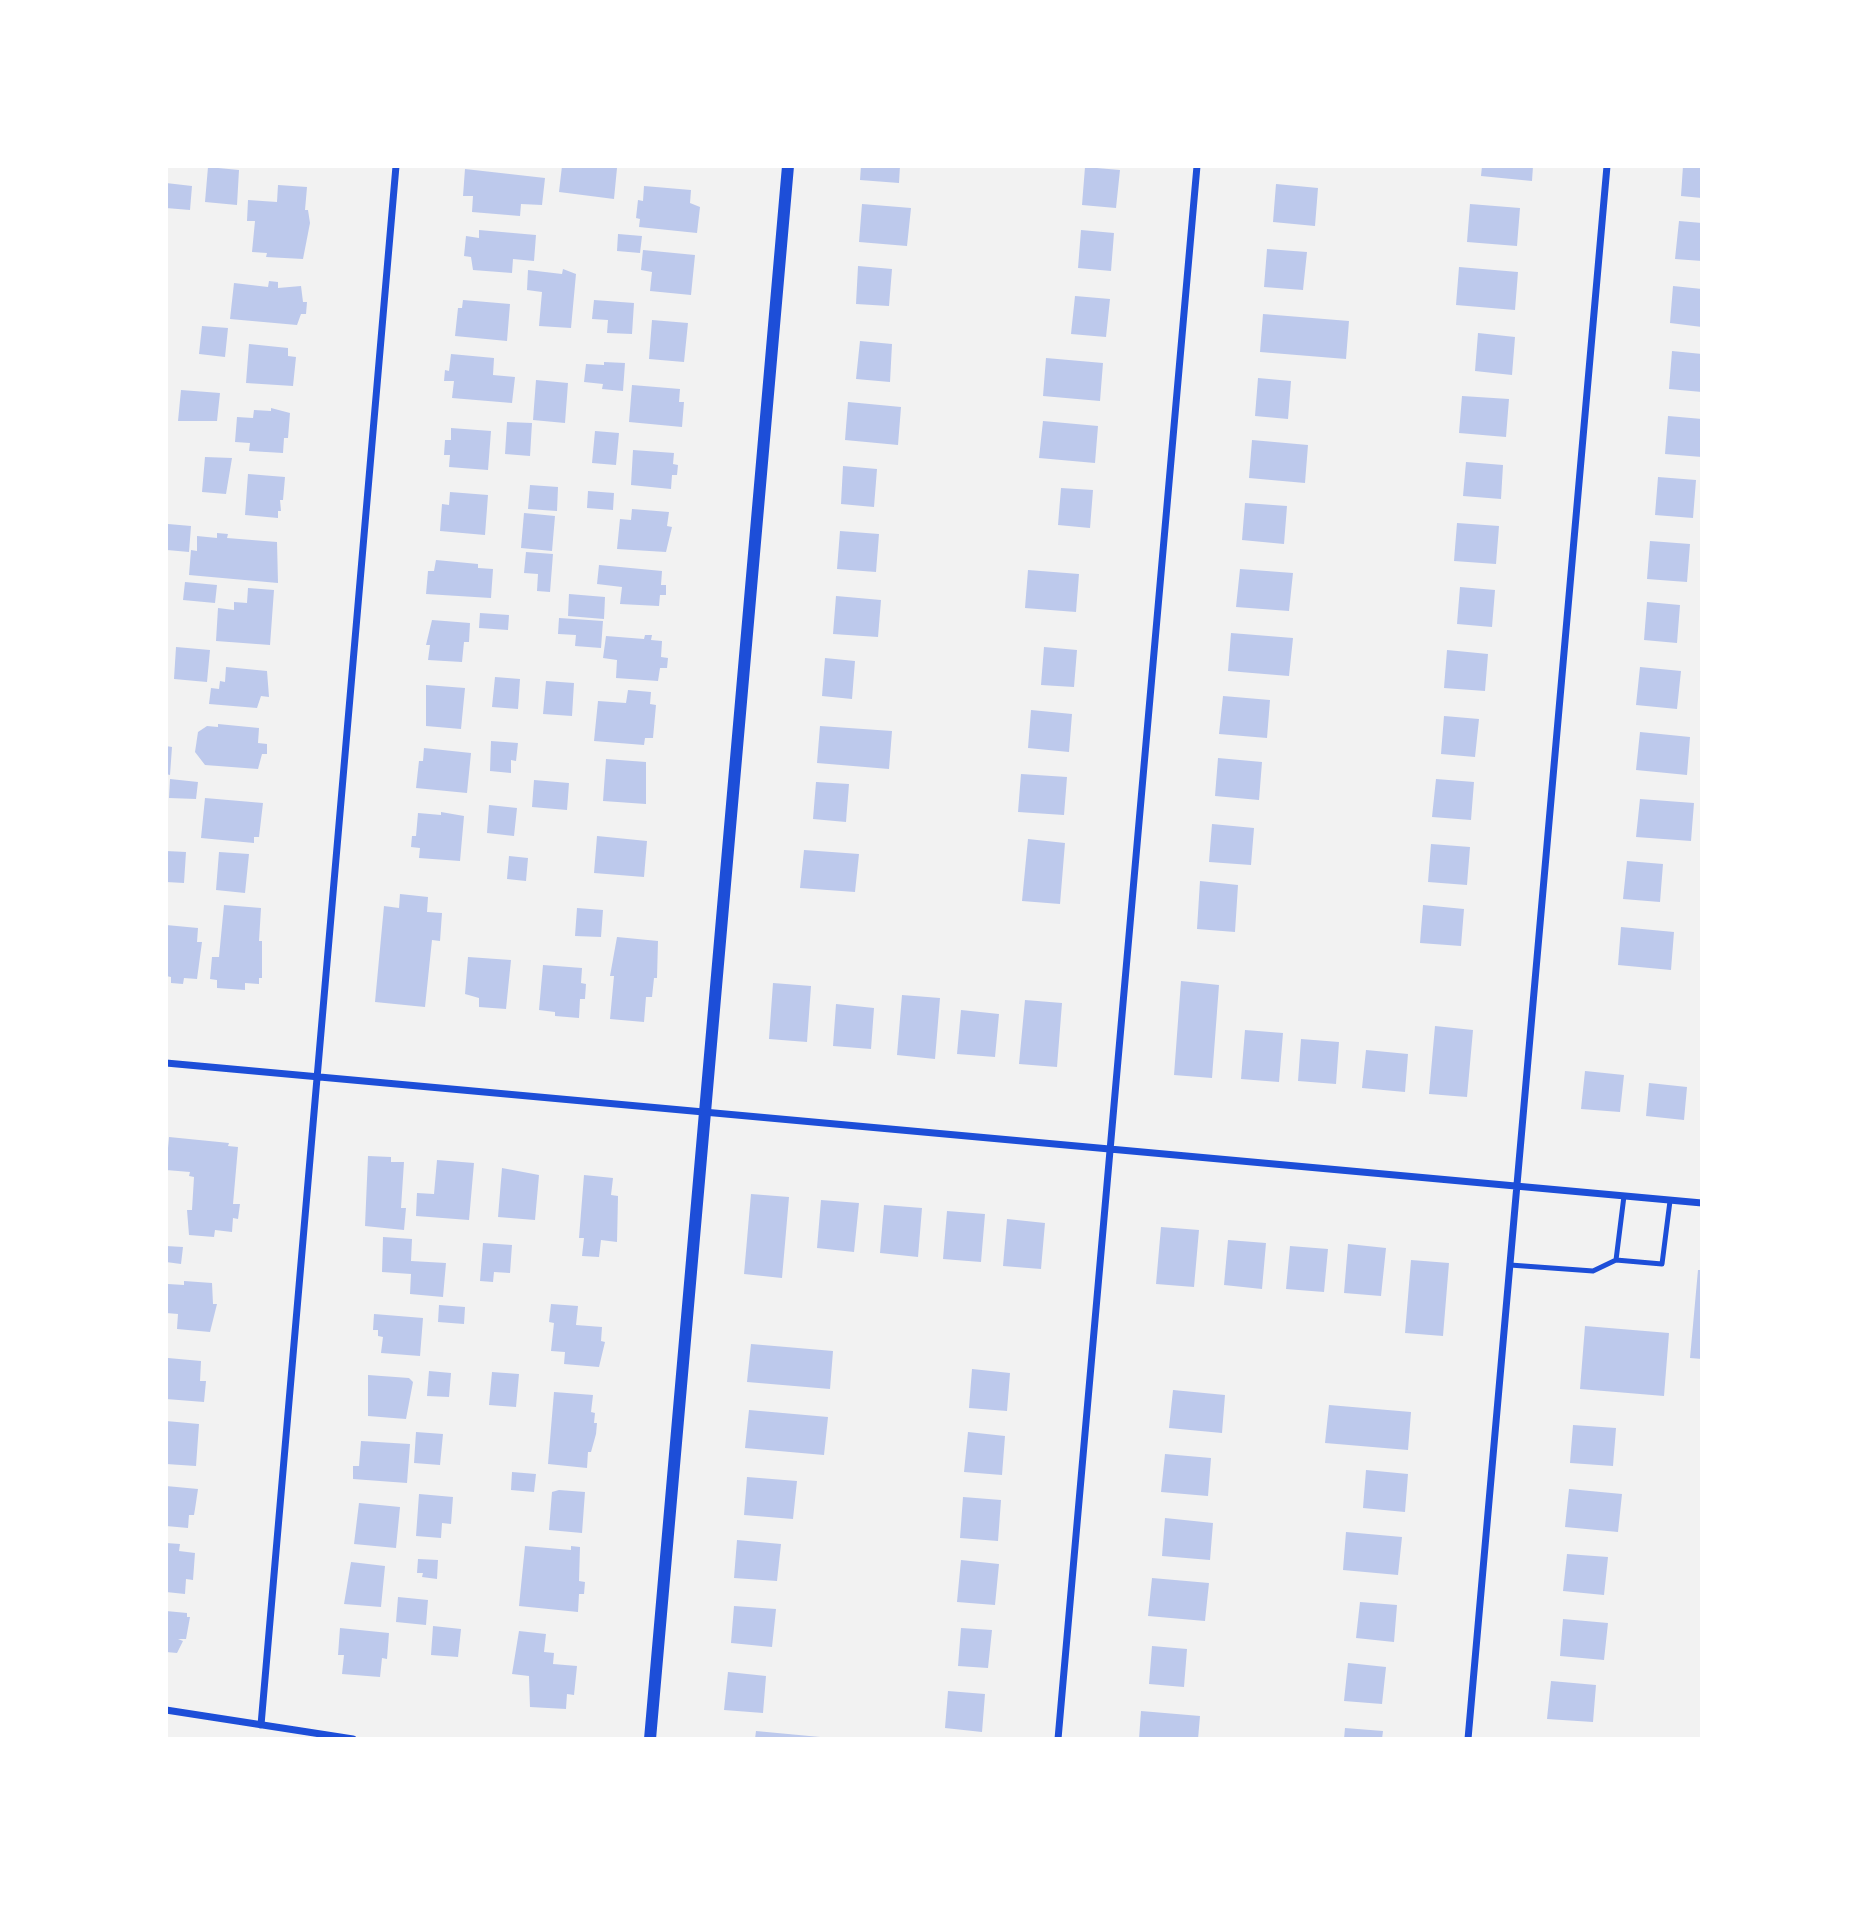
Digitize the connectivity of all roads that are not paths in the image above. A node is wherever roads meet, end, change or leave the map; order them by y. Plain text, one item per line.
1 (396, 166) edge
2 (788, 166) edge
3 (1197, 166) edge
4 (1607, 166) edge
5 (166, 1063) edge
6 (317, 1078) junction
7 (705, 1113) junction
8 (1110, 1150) junction
9 (1517, 1187) junction
10 (1623, 1196) junction
11 (1670, 1201) junction
12 (1702, 1203) edge
13 (1616, 1260) junction
14 (1510, 1265) junction
15 (166, 1710) edge
16 (261, 1725) junction
17 (352, 1739) edge
18 (650, 1739) edge
19 (1058, 1739) edge
20 (1468, 1739) edge

1 - 6 street
2 - 7 street
3 - 8 street
4 - 9 street
5 - 6 street
6 - 7 street
6 - 16 street
7 - 8 street
7 - 18 street
8 - 9 street
8 - 19 street
9 - 10 street
9 - 14 street
10 - 11 street
10 - 13 lane
11 - 12 street
11 - 13 lane
13 - 14 lane
14 - 20 street
15 - 16 street
16 - 17 street

